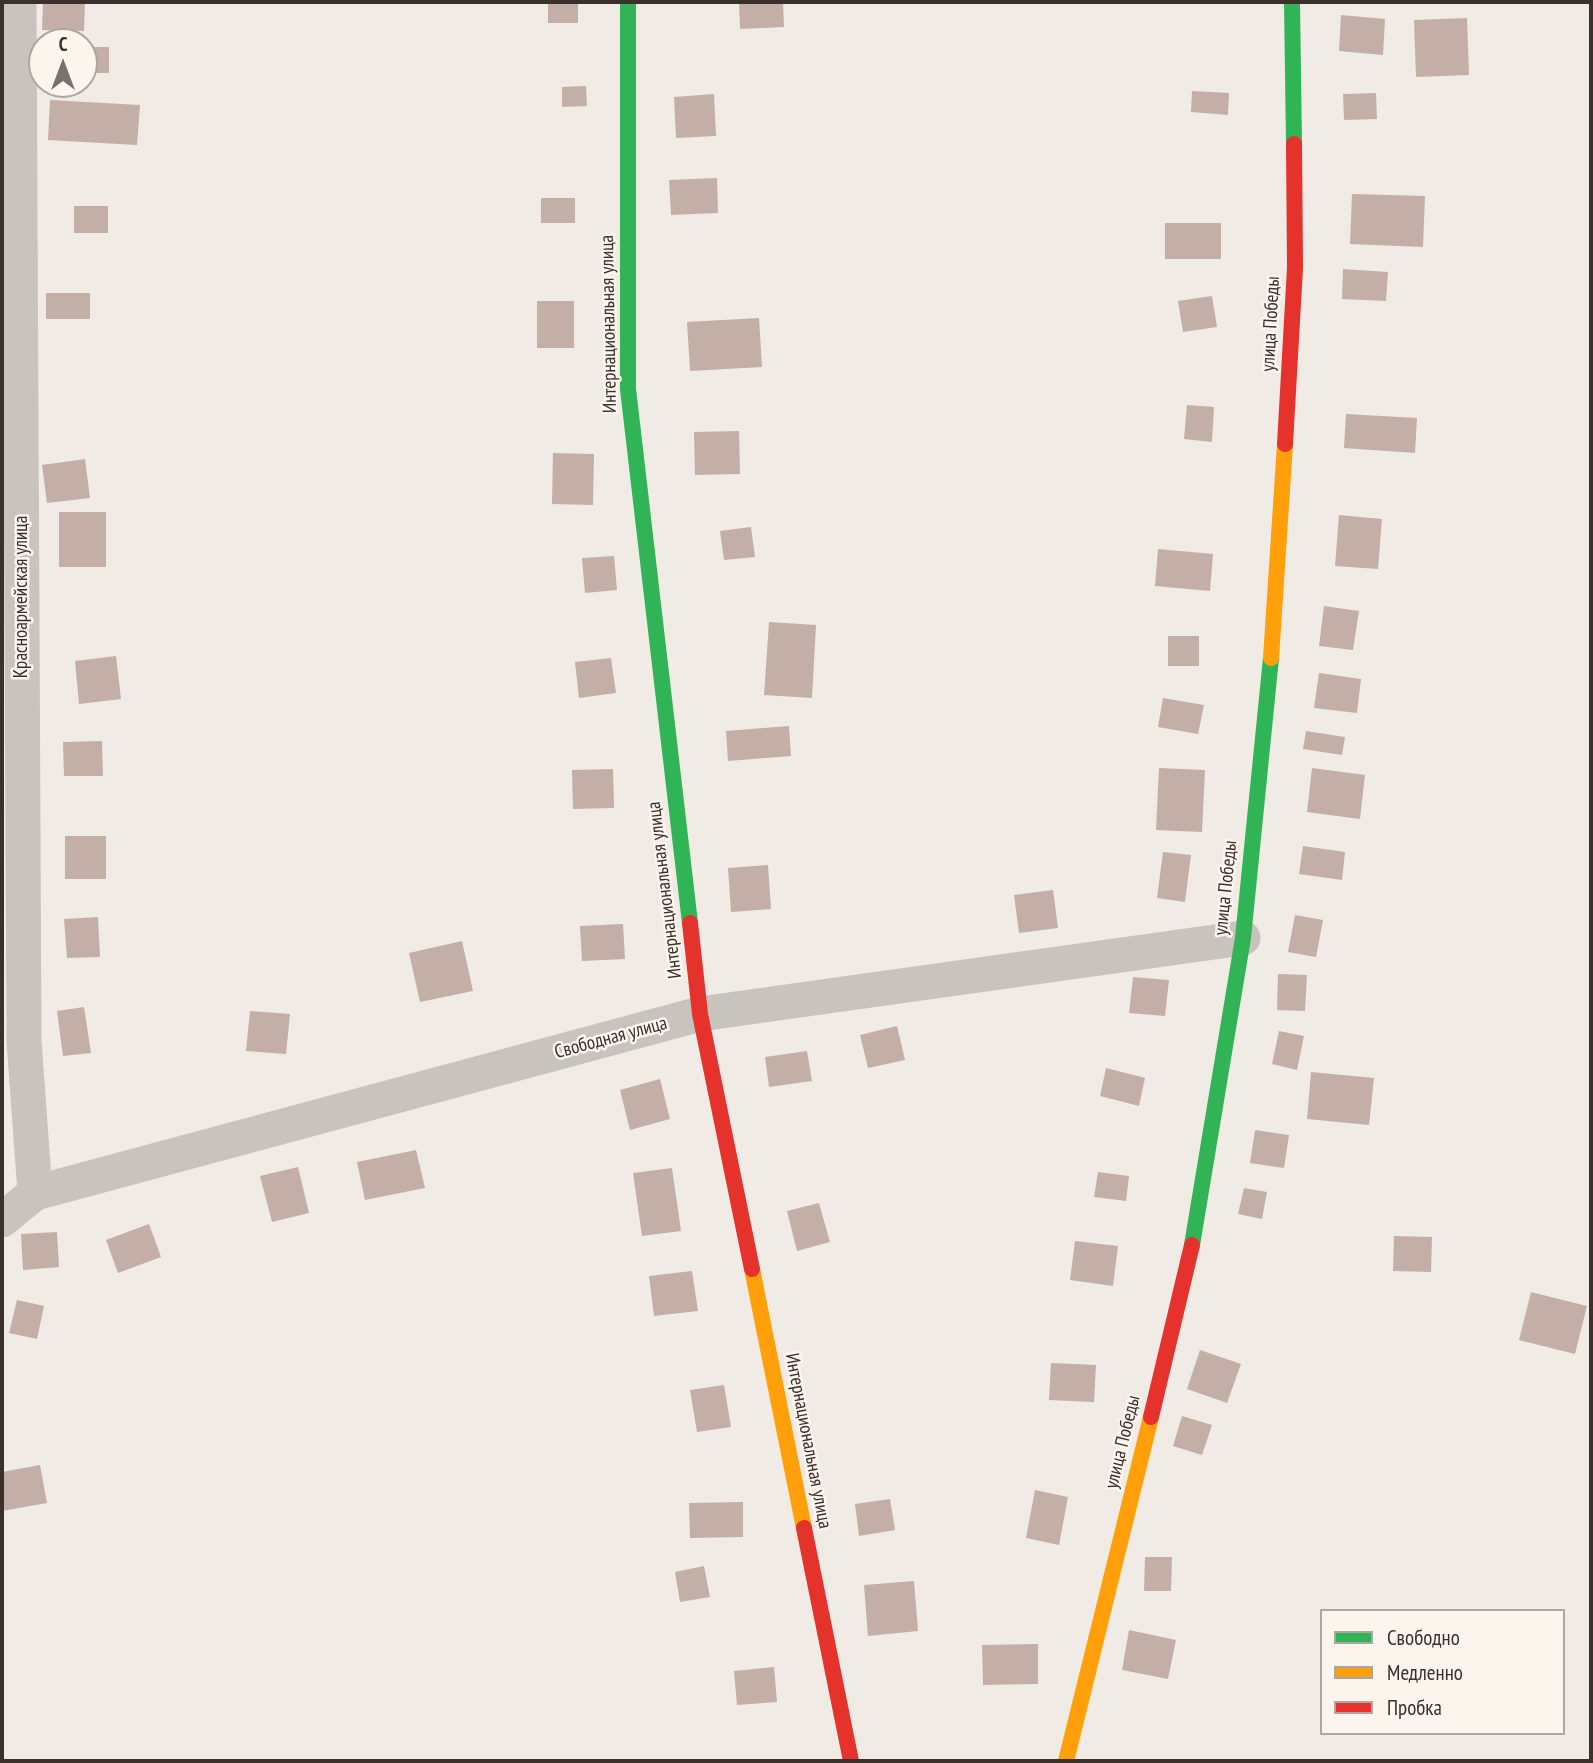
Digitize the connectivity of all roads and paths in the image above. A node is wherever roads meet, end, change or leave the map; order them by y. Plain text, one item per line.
1 (19, 2) edge
2 (628, 2) edge
3 (1292, 2) edge
4 (1243, 938) junction
5 (700, 1014) junction
6 (35, 1193) junction
7 (2, 1220) edge
8 (851, 1761) edge
9 (1066, 1761) edge

1 - 6 street, Красноармейская улица
2 - 5 street, Интернациональная улица
3 - 4 street, улица Победы
4 - 5 street, Свободная улица
4 - 9 street, улица Победы
5 - 6 street, Свободная улица
5 - 8 street, Интернациональная улица
6 - 7 street, Свободная улица

